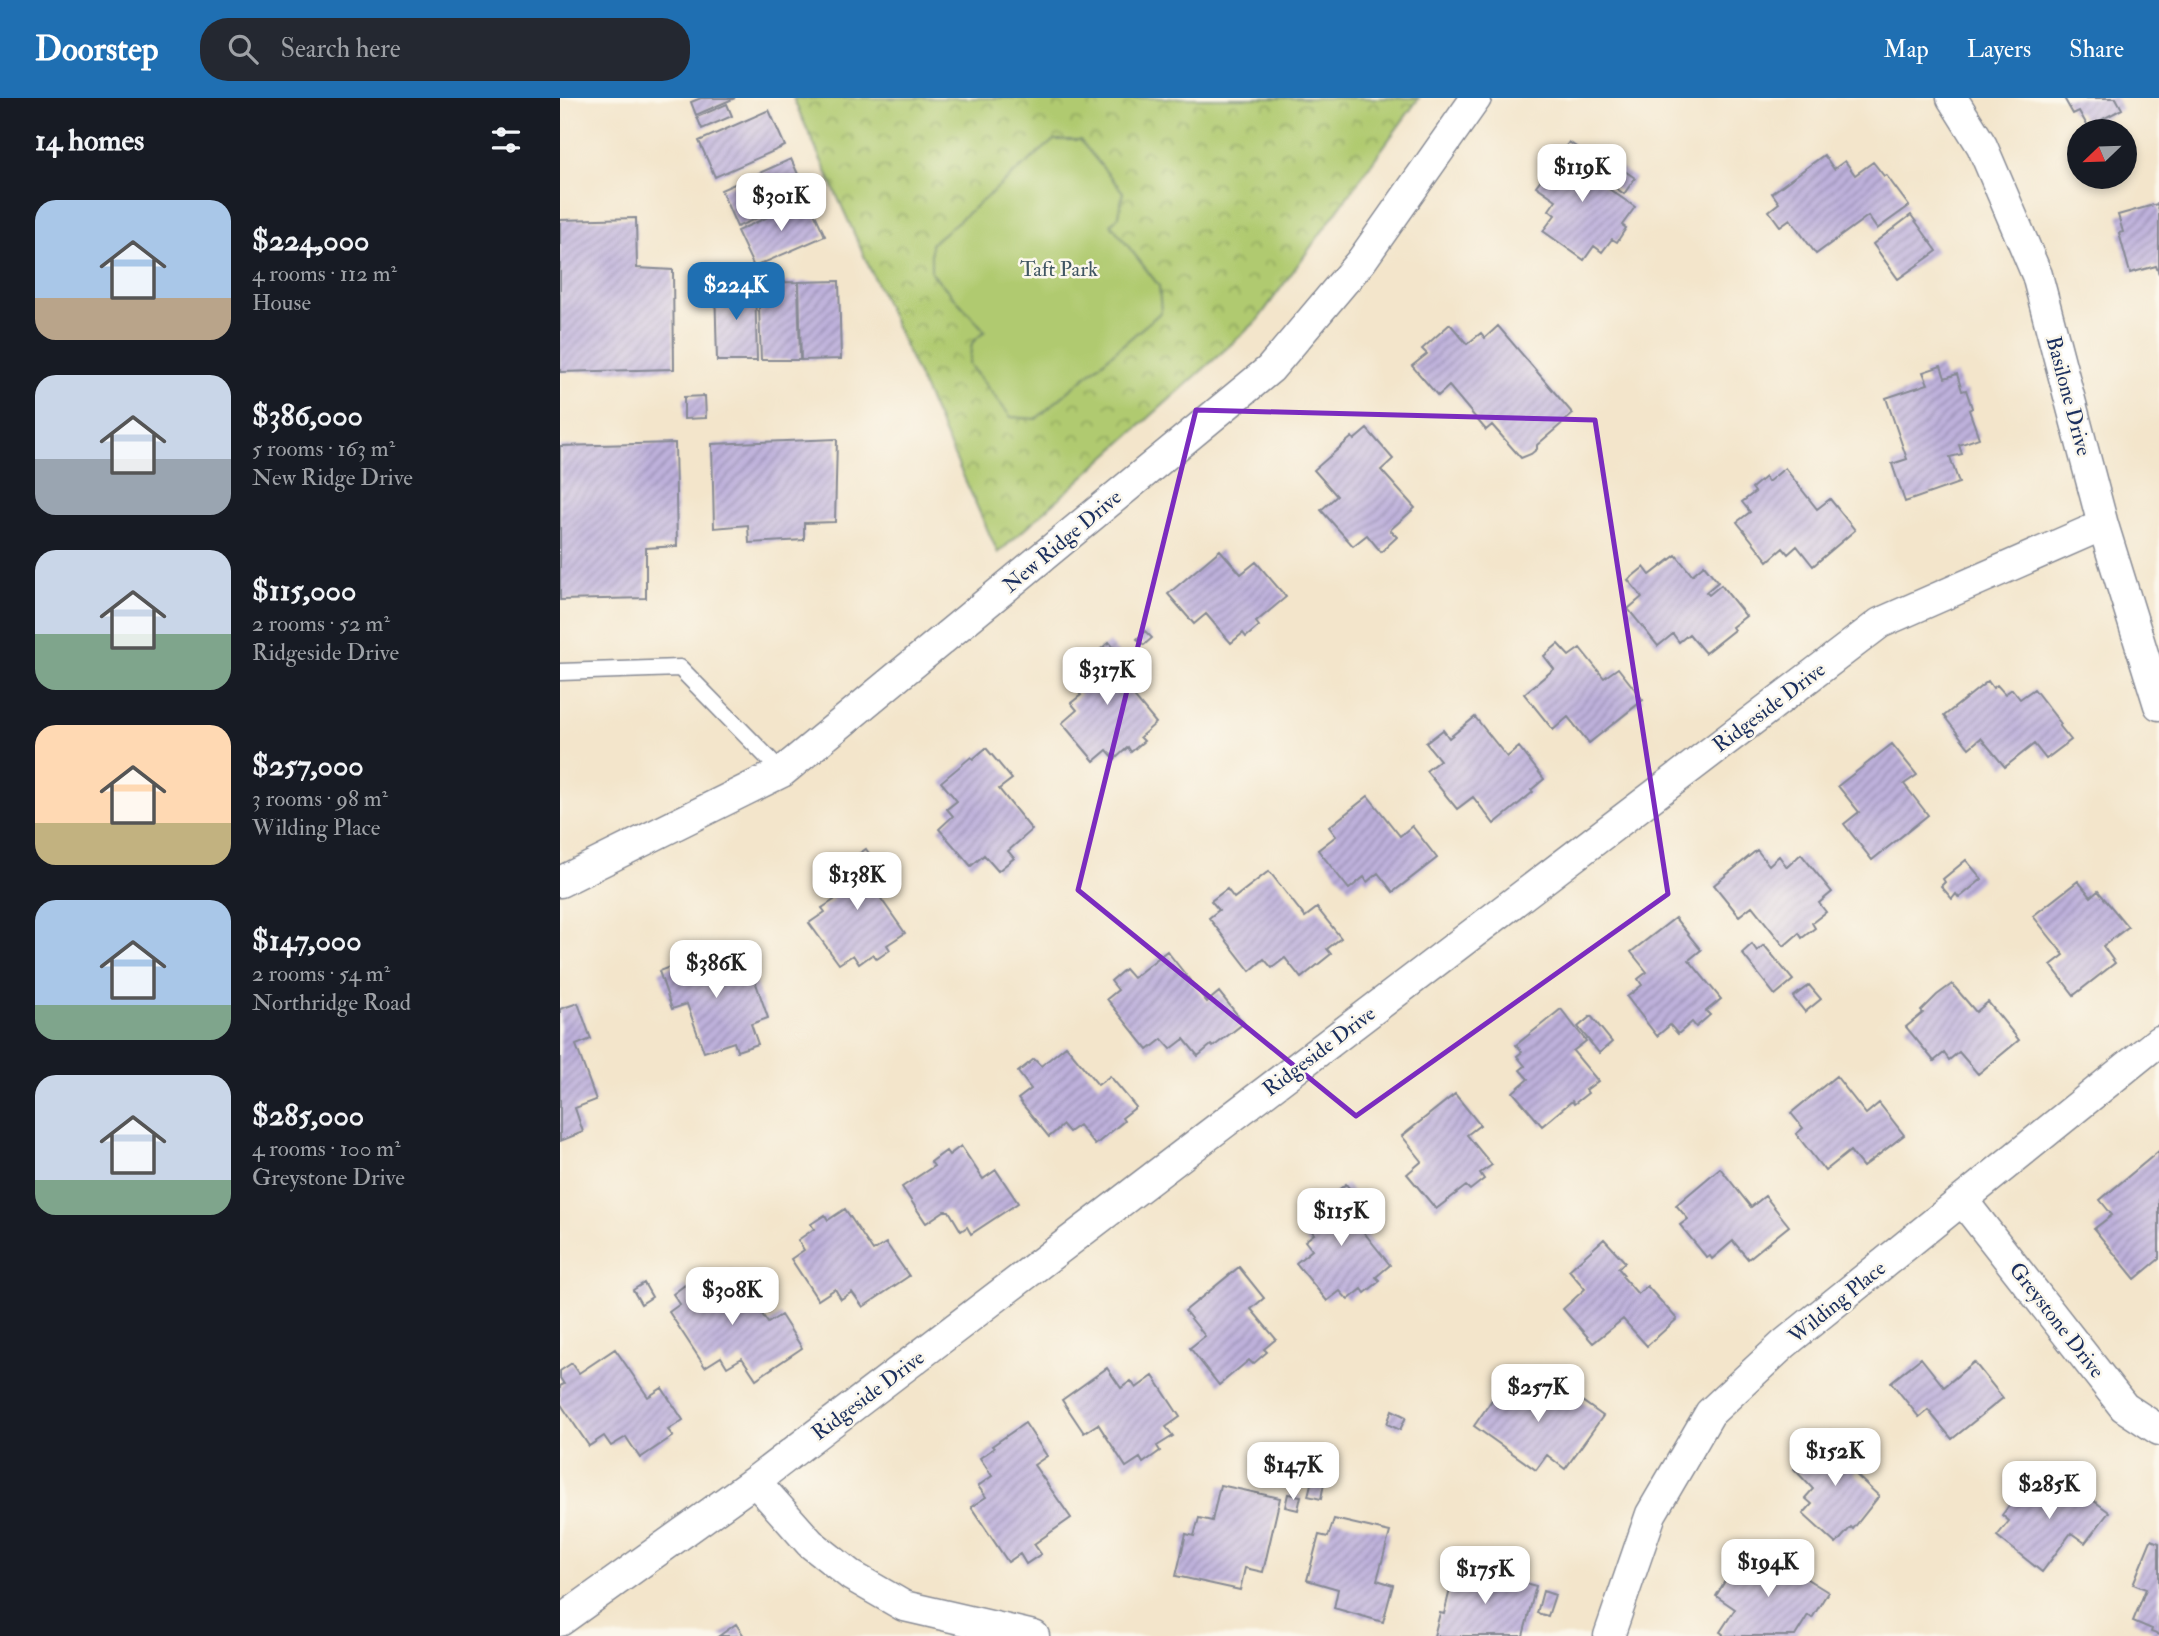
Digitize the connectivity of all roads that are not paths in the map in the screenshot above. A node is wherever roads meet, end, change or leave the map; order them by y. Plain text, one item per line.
1 (1476, 98) edge
2 (1952, 98) edge
3 (2103, 525) junction
4 (562, 676) edge
5 (2159, 705) edge
6 (782, 772) junction
7 (560, 882) edge
8 (2159, 1041) edge
9 (1964, 1201) junction
10 (2159, 1430) edge
11 (755, 1481) junction
12 (560, 1621) edge
13 (1034, 1636) edge
14 (1609, 1636) edge

1 - 6 street, New Ridge Drive
2 - 3 street, Basilone Drive
3 - 5 street, Basilone Drive
3 - 11 street, Ridgeside Drive
4 - 6 lane
6 - 7 street, New Ridge Drive
8 - 9 street, Wilding Place
9 - 10 street, Greystone Drive
9 - 14 street, Wilding Place
11 - 12 street, Ridgeside Drive
11 - 13 street

